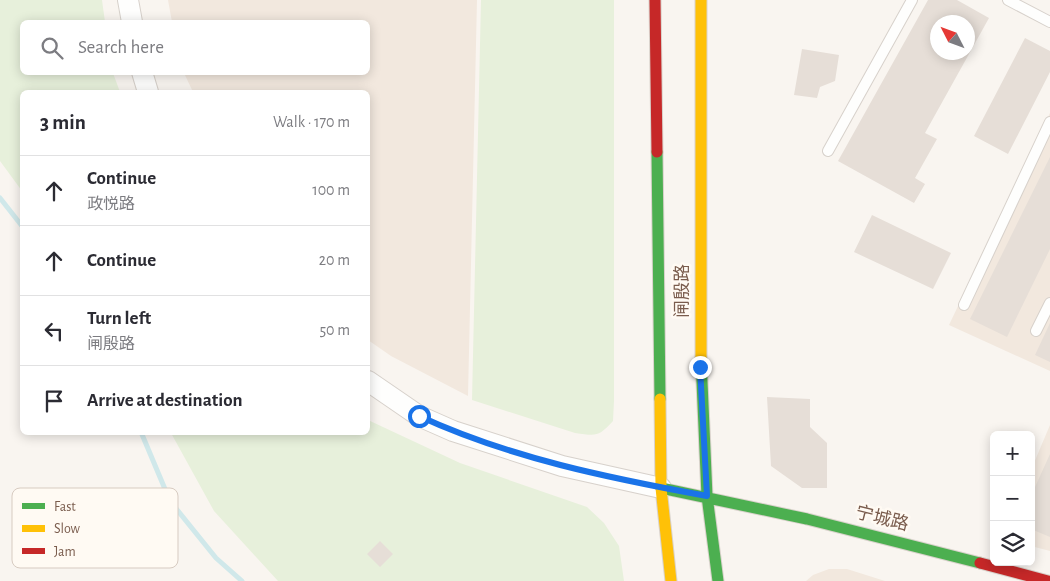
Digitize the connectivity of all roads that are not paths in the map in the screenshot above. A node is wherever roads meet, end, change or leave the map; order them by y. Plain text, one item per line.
1 (128, 0) edge
2 (656, 0) edge
3 (701, 0) edge
4 (912, 0) edge
5 (1008, 0) edge
6 (132, 20) edge
7 (1050, 22) edge
8 (143, 75) edge
9 (147, 90) edge
10 (1050, 122) edge
11 (828, 152) dead end
12 (1050, 303) edge
13 (964, 305) dead end
14 (1036, 331) dead end
15 (701, 340) junction
16 (660, 360) junction
17 (692, 362) dead end
18 (672, 369) dead end
19 (370, 383) edge
20 (661, 488) junction
21 (707, 496) junction
22 (670, 581) edge
23 (718, 581) edge
24 (1048, 581) edge

1 - 6 street
2 - 16 main road, 闸殷路
3 - 15 main road, 闸殷路
4 - 11 lane
5 - 7 lane
8 - 9 street
10 - 13 lane
12 - 14 lane
15 - 17 main road
15 - 21 main road, 闸殷路
16 - 18 main road
16 - 20 main road, 闸殷路
19 - 20 street
20 - 21 main road, 宁城路
20 - 22 main road, 闸殷路
21 - 23 main road, 闸殷路
21 - 24 main road, 宁城路

